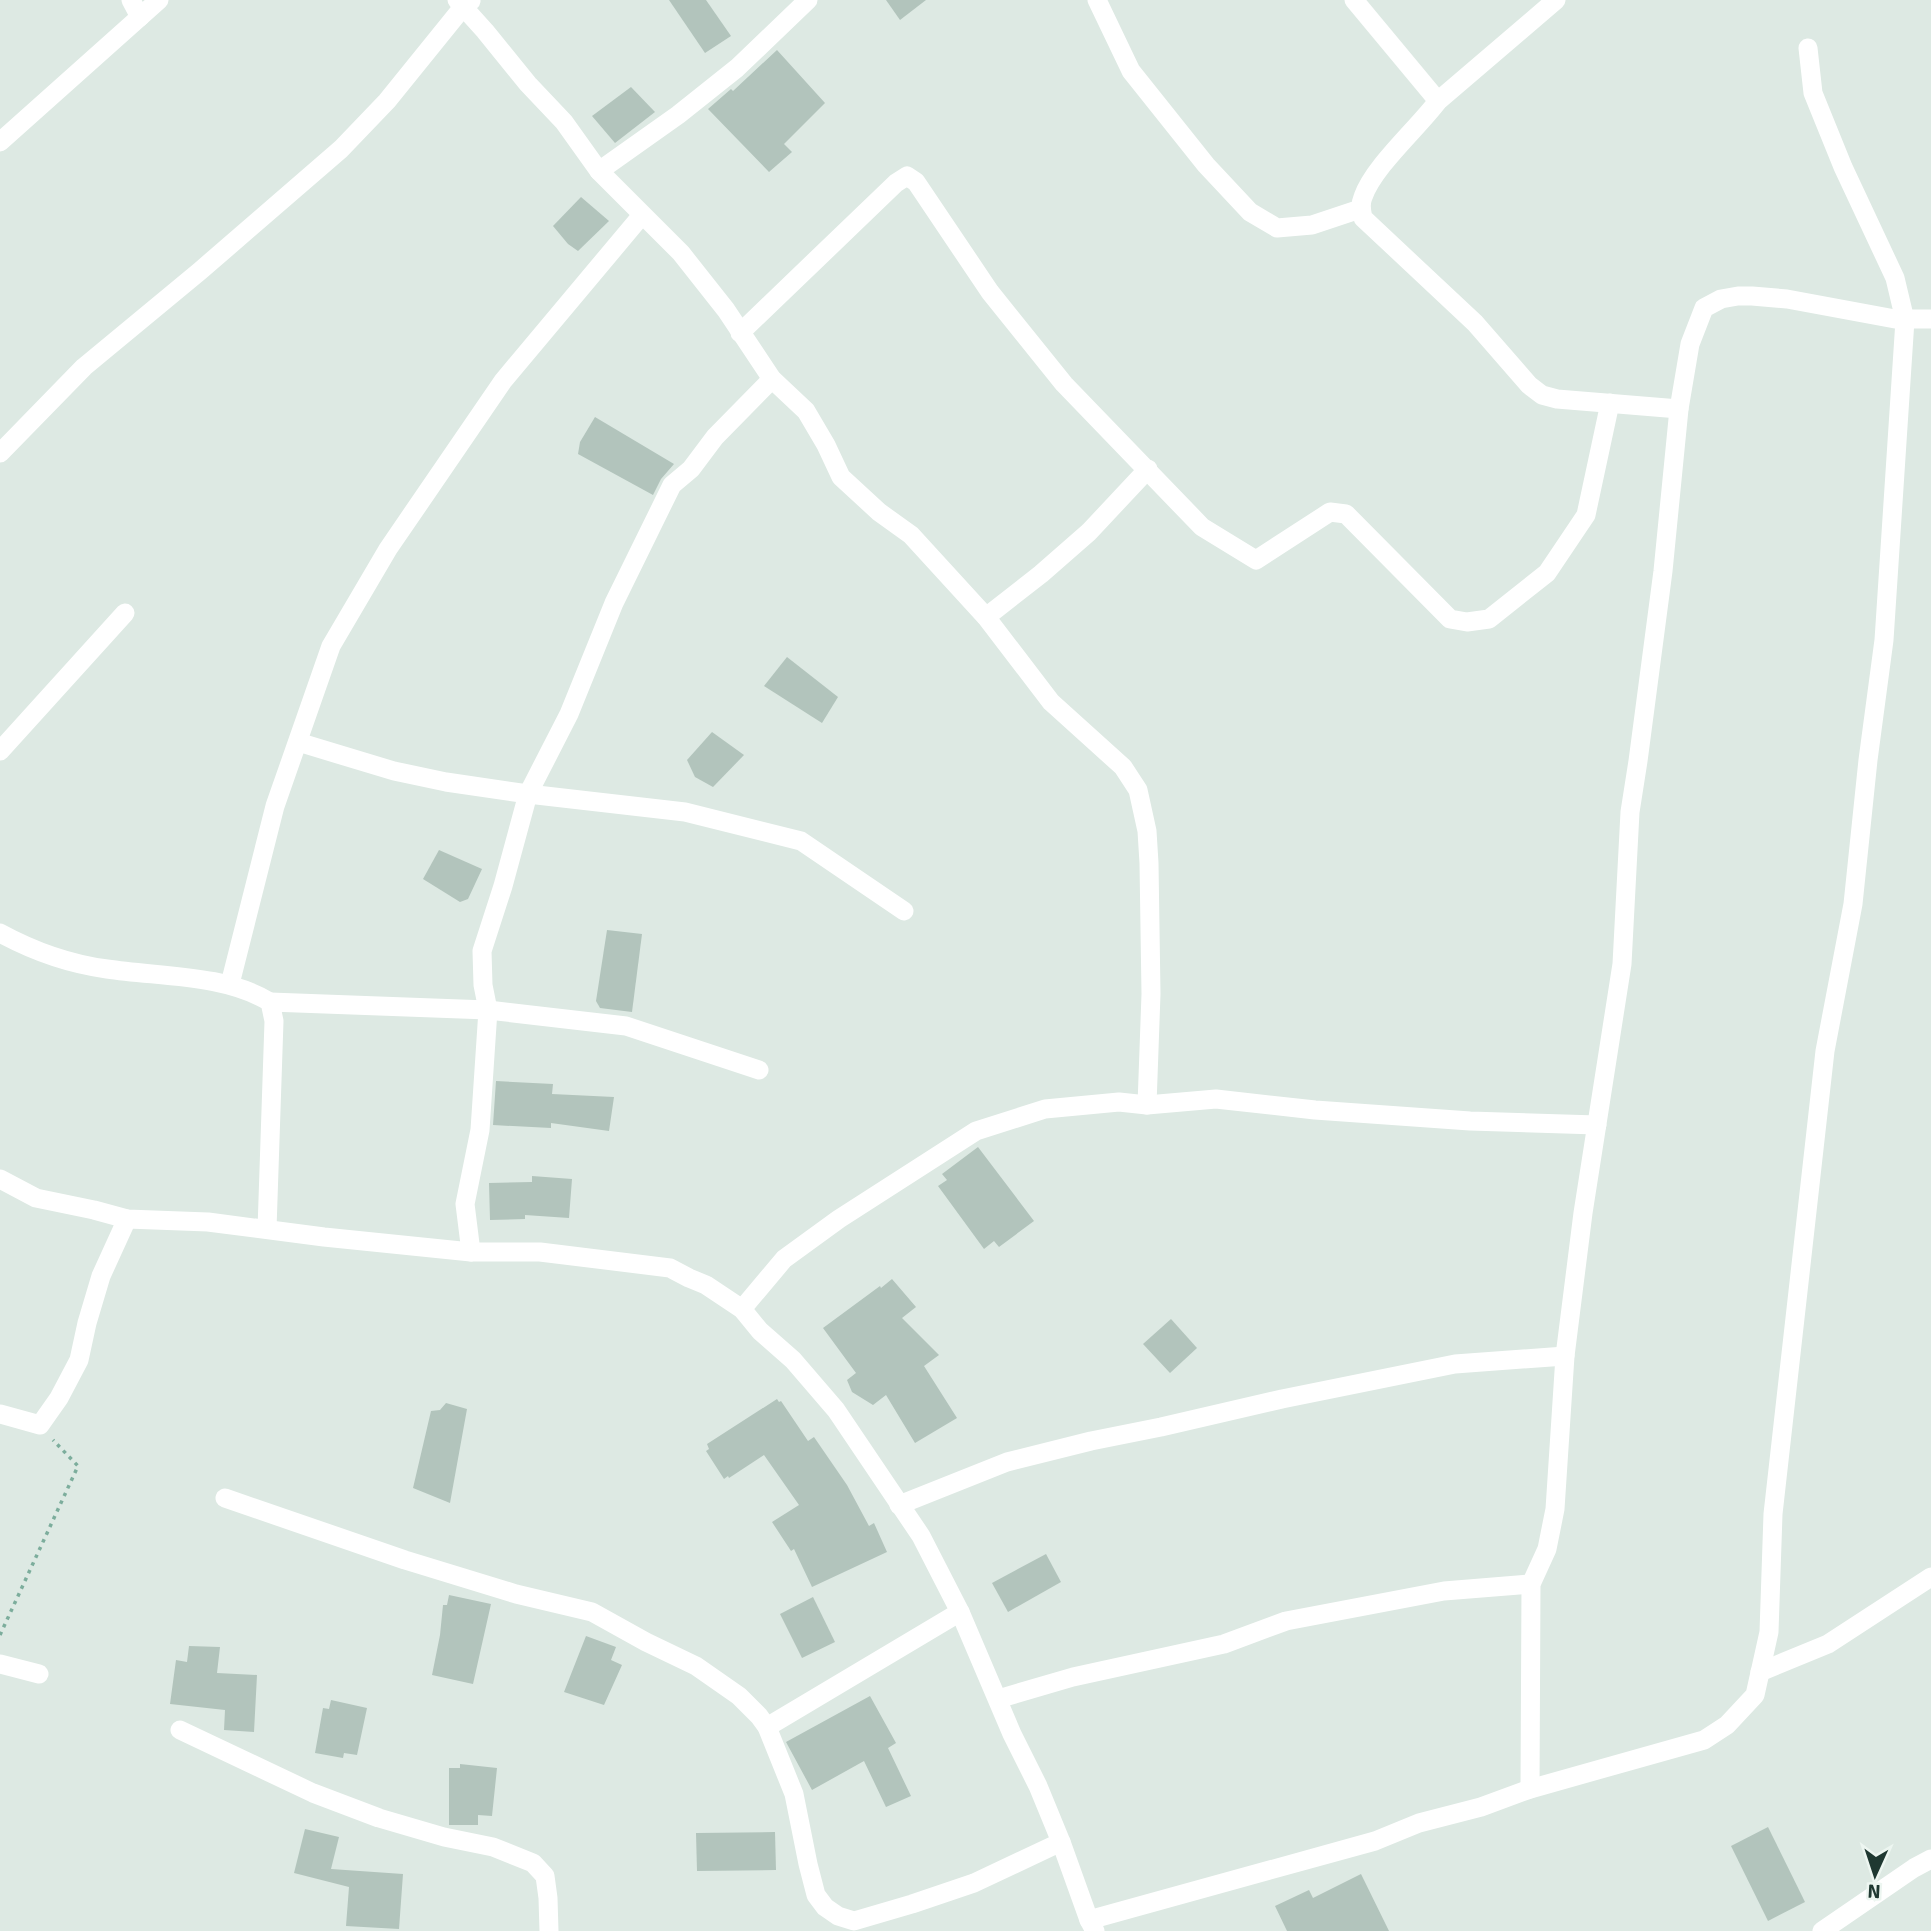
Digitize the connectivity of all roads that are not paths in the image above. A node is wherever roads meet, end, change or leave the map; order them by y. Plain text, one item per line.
1 (159, 0) edge
2 (808, 0) edge
3 (1097, 0) edge
4 (1354, 0) edge
5 (1556, 0) edge
6 (464, 2) edge
7 (135, 8) edge
8 (1808, 48) dead end
9 (1438, 101) junction
10 (0, 142) edge
11 (599, 171) junction
12 (1360, 209) junction
13 (642, 215) junction
14 (1931, 319) edge
15 (1905, 320) junction
16 (740, 333) junction
17 (772, 379) junction
18 (1611, 403) junction
19 (1679, 409) junction
20 (0, 453) edge
21 (1148, 470) junction
22 (125, 613) dead end
23 (986, 617) junction
24 (298, 741) junction
25 (0, 751) edge
26 (528, 794) junction
27 (904, 911) dead end
28 (0, 933) edge
29 (230, 984) junction
30 (270, 1002) junction
31 (488, 1010) junction
32 (759, 1070) dead end
33 (1147, 1105) junction
34 (1597, 1125) junction
35 (0, 1179) edge
36 (127, 1219) junction
37 (267, 1229) junction
38 (471, 1252) junction
39 (742, 1309) junction
40 (1565, 1356) junction
41 (0, 1414) edge
42 (225, 1499) dead end
43 (899, 1506) junction
44 (1931, 1577) edge
45 (1531, 1584) junction
46 (960, 1612) junction
47 (0, 1664) edge
48 (1760, 1672) junction
49 (39, 1674) dead end
50 (998, 1699) junction
51 (767, 1727) junction
52 (180, 1730) dead end
53 (1530, 1789) junction
54 (1061, 1842) junction
55 (1931, 1859) edge
56 (1092, 1925) edge
57 (550, 1931) edge
58 (1822, 1931) edge

1 - 7 street
2 - 11 street
3 - 12 street
4 - 9 street
5 - 9 street
6 - 11 street
6 - 20 street
7 - 10 street
8 - 15 street
9 - 12 street
11 - 13 street
12 - 18 street
13 - 16 street
13 - 24 street
14 - 15 street
15 - 19 street
15 - 48 street
16 - 17 street
16 - 21 street
17 - 23 street
17 - 26 street
18 - 19 street
18 - 21 street
19 - 34 street
21 - 23 street
22 - 25 street
23 - 33 street
24 - 26 street
24 - 29 street
26 - 27 street
26 - 31 street
28 - 29 street
29 - 30 street
30 - 31 street
30 - 37 street
31 - 32 street
31 - 38 street
33 - 34 street
33 - 39 street
34 - 40 street
35 - 36 street
36 - 37 street
36 - 41 street
37 - 38 street
38 - 39 street
39 - 43 street
40 - 43 street
40 - 45 street
42 - 51 street
43 - 46 street
44 - 48 street
45 - 50 street
45 - 53 street
46 - 50 street
46 - 51 street
47 - 49 street
48 - 53 street
50 - 54 street
51 - 54 street
52 - 57 street
53 - 56 street
54 - 56 street
55 - 58 street

